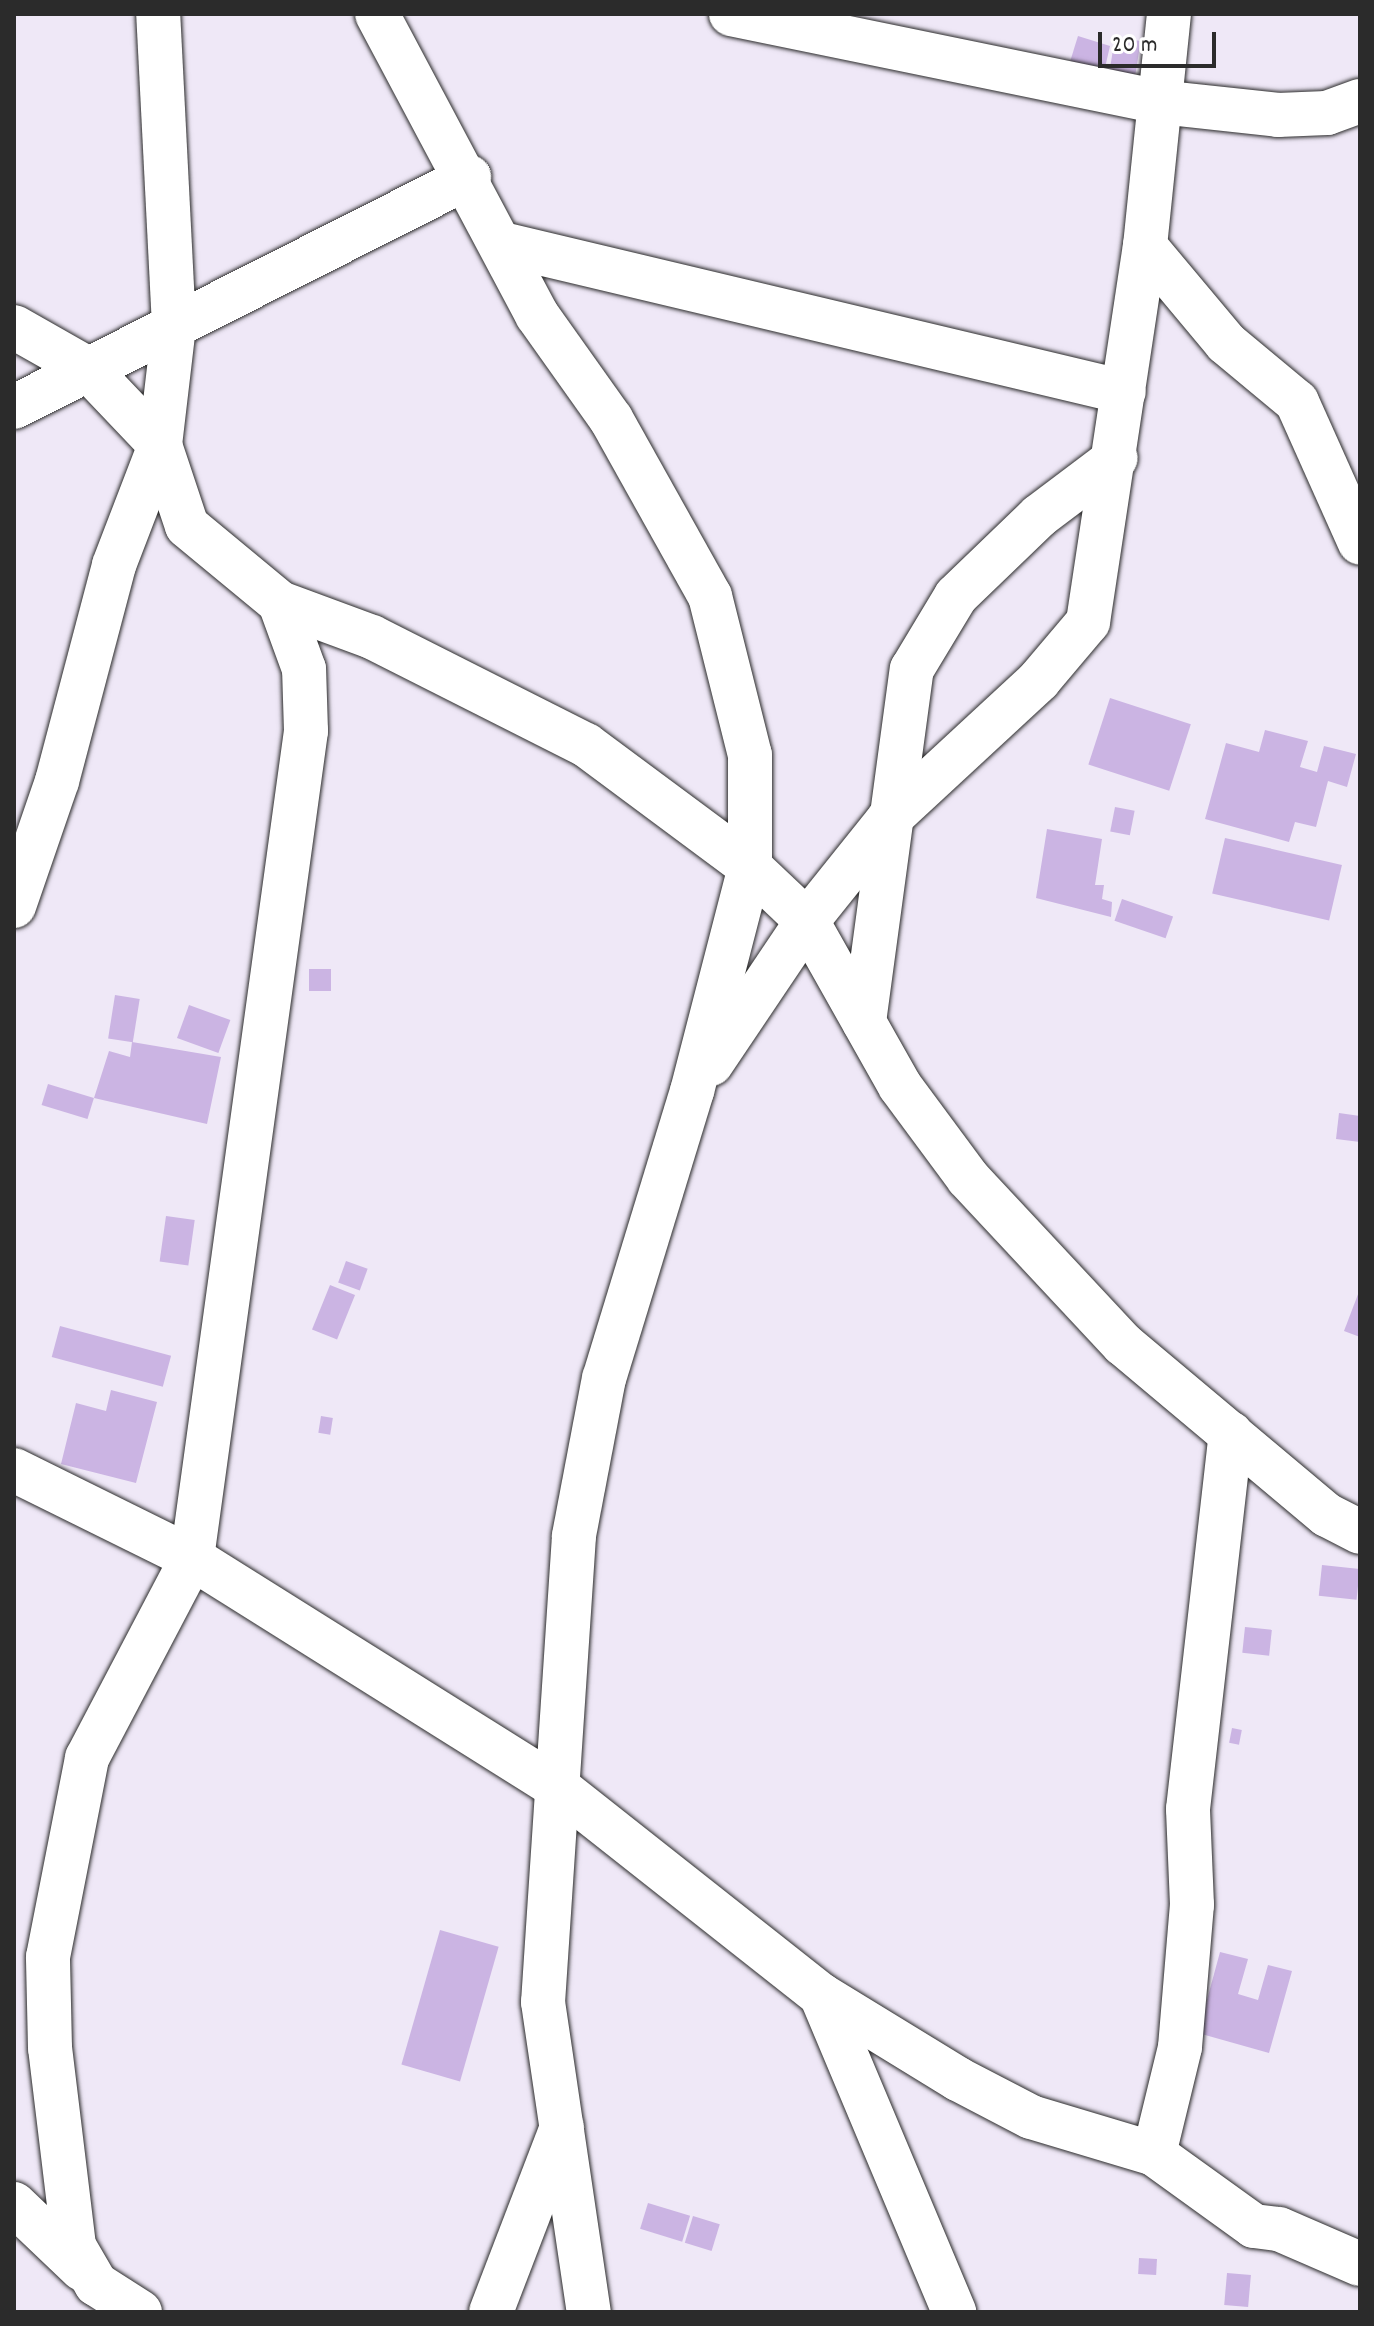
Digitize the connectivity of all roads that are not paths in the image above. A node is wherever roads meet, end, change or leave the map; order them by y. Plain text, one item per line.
1 (158, 14) edge
2 (377, 14) edge
3 (731, 14) edge
4 (1169, 14) edge
5 (1360, 101) edge
6 (1159, 102) junction
7 (469, 177) junction
8 (502, 244) junction
9 (1145, 246) junction
10 (174, 326) junction
11 (14, 327) edge
12 (88, 369) junction
13 (1124, 392) junction
14 (14, 407) edge
15 (160, 445) junction
16 (1116, 458) junction
17 (1360, 543) edge
18 (280, 603) junction
19 (888, 820) junction
20 (750, 867) junction
21 (14, 906) edge
22 (807, 921) junction
23 (864, 1022) junction
24 (692, 1091) junction
25 (1231, 1433) junction
26 (14, 1470) edge
27 (1360, 1532) edge
28 (192, 1558) junction
29 (560, 1789) junction
30 (821, 1995) junction
31 (566, 2117) junction
32 (1154, 2154) junction
33 (14, 2204) edge
34 (1360, 2264) edge
35 (82, 2269) junction
36 (140, 2312) edge
37 (491, 2312) edge
38 (589, 2312) edge
39 (954, 2312) edge

1 - 10 street
2 - 7 street
3 - 6 street
4 - 6 street
5 - 6 street
6 - 9 street
7 - 8 street
7 - 10 street
8 - 13 street
8 - 20 street
9 - 13 street
9 - 17 street
10 - 12 street
10 - 15 street
11 - 12 street
12 - 14 street
12 - 15 street
13 - 16 street
15 - 18 street
15 - 21 street
16 - 19 street
16 - 19 street
18 - 20 street
18 - 28 street
19 - 22 street
19 - 23 street
20 - 22 street
20 - 24 street
22 - 23 street
22 - 24 street
23 - 25 street
24 - 29 street
25 - 27 street
25 - 32 street
26 - 28 street
28 - 29 street
28 - 35 street
29 - 30 street
29 - 31 street
30 - 32 street
30 - 39 street
31 - 37 street
31 - 38 street
32 - 34 street
33 - 35 street
35 - 36 street

